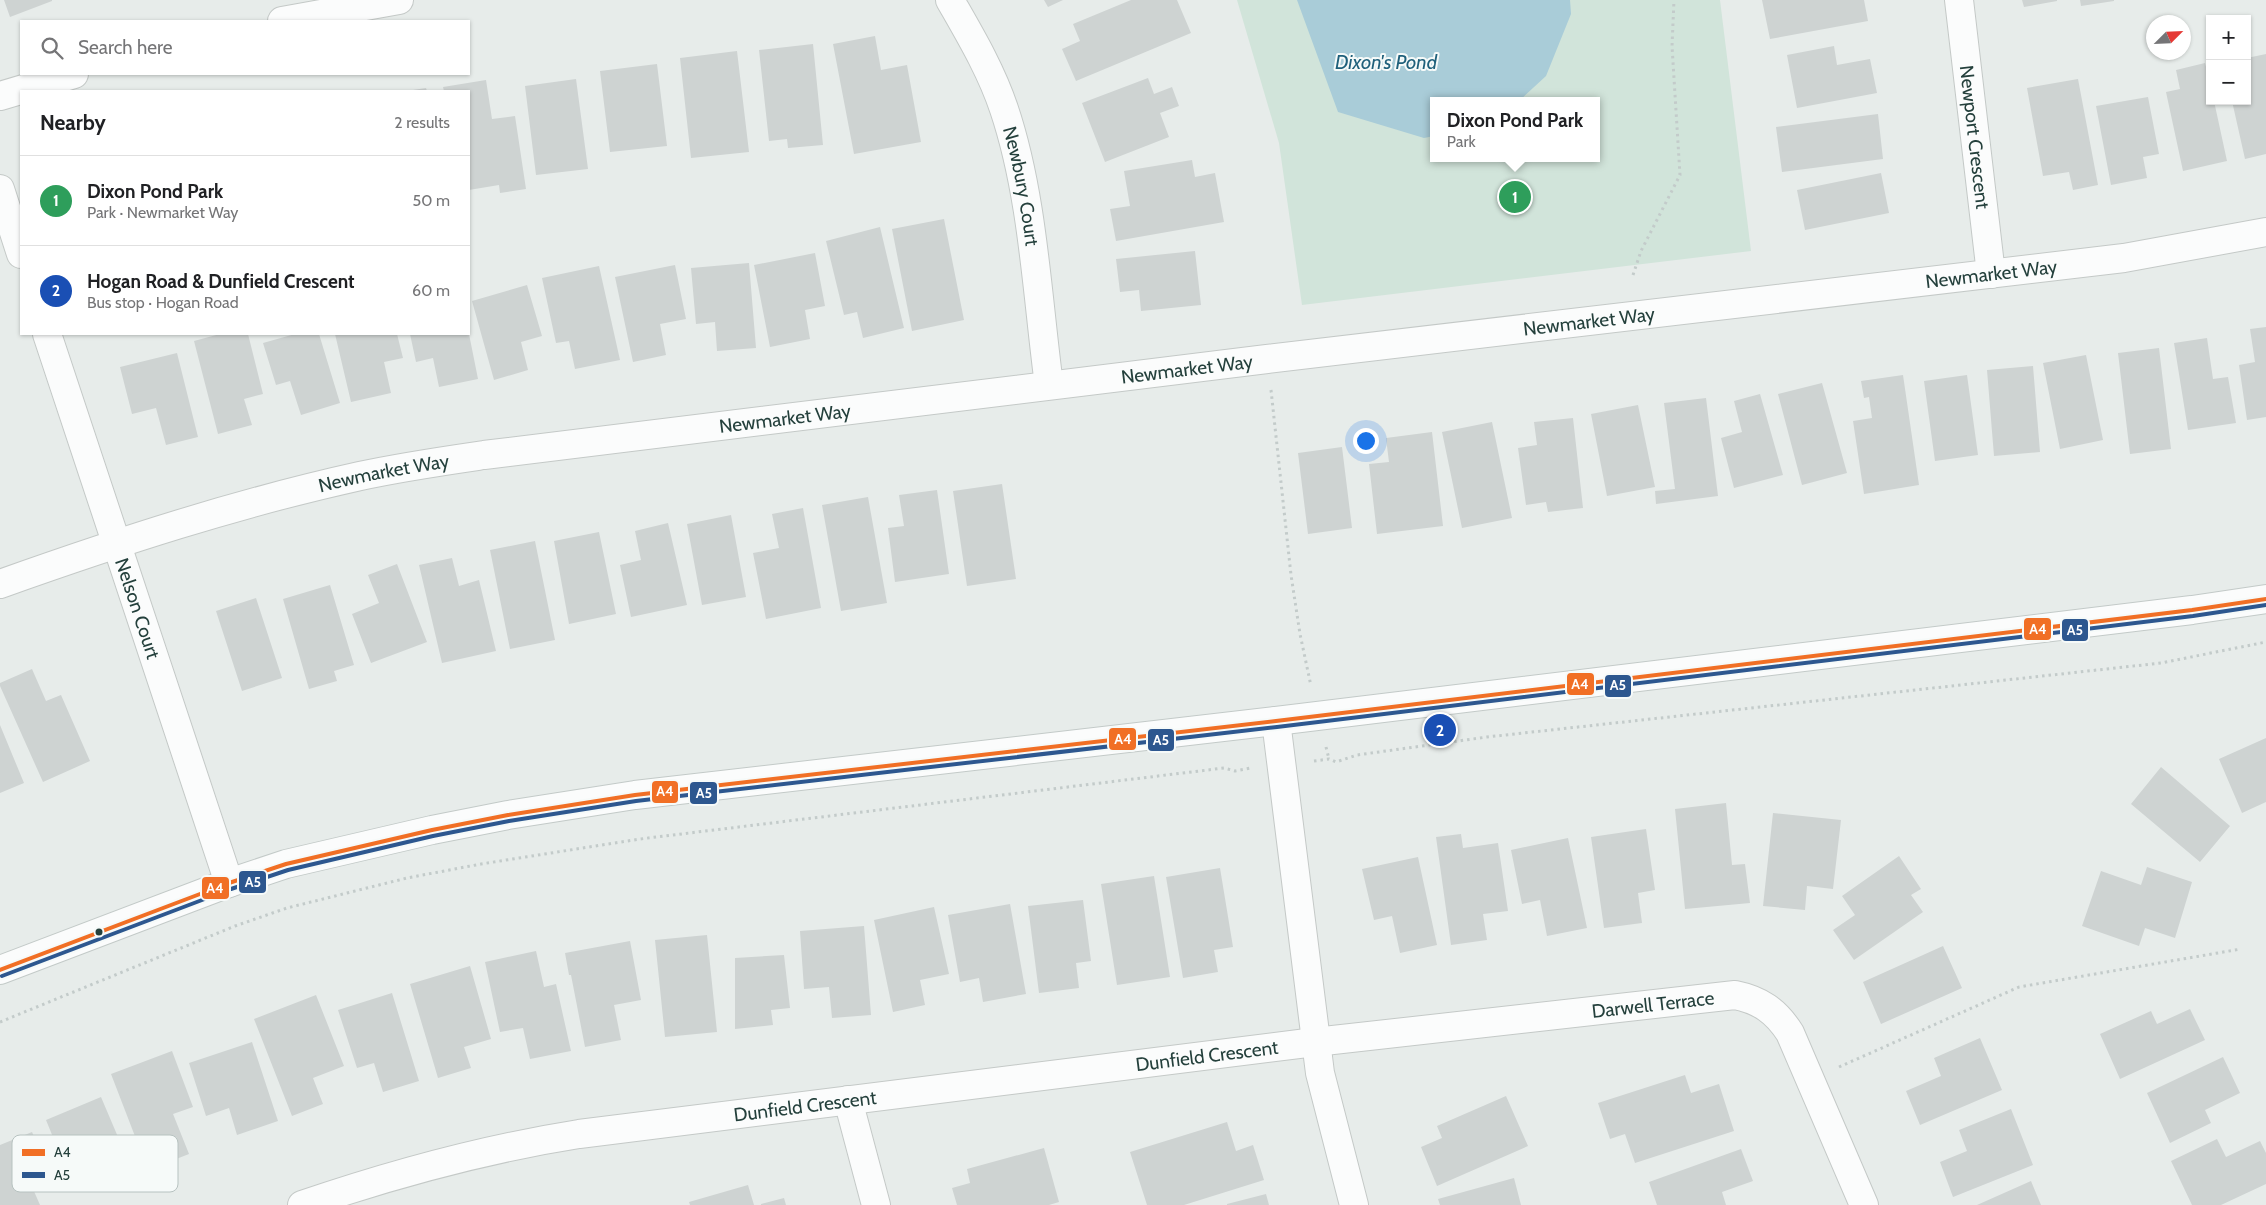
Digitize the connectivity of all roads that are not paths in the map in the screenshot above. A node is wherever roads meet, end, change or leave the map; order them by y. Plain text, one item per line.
1 (399, 0) edge
2 (950, 0) edge
3 (1959, 0) edge
4 (288, 20) edge
5 (71, 75) edge
6 (20, 90) edge
7 (20, 90) edge
8 (0, 96) edge
9 (0, 189) edge
10 (2266, 232) edge
11 (20, 251) edge
12 (1992, 274) junction
13 (47, 335) edge
14 (1049, 385) junction
15 (116, 545) junction
16 (0, 584) edge
17 (2266, 598) edge
18 (1276, 720) junction
19 (229, 883) junction
20 (0, 970) edge
21 (1315, 1042) junction
22 (848, 1100) junction
23 (302, 1205) edge
24 (876, 1205) edge
25 (1354, 1205) edge
26 (1864, 1205) edge

1 - 4 street
2 - 14 street, Newbury Court
3 - 12 street, Newport Crescent
5 - 7 street
6 - 8 street
9 - 11 street
10 - 12 street, Newmarket Way
12 - 14 street, Newmarket Way
13 - 15 street, Nelson Court
14 - 15 street, Newmarket Way
15 - 16 street, Newmarket Way
15 - 19 street, Nelson Court
17 - 18 street
18 - 19 street
18 - 21 street
19 - 20 street
21 - 22 street, Dunfield Crescent
21 - 25 street
21 - 26 street, Darwell Terrace
22 - 23 street, Dunfield Crescent
22 - 24 street

